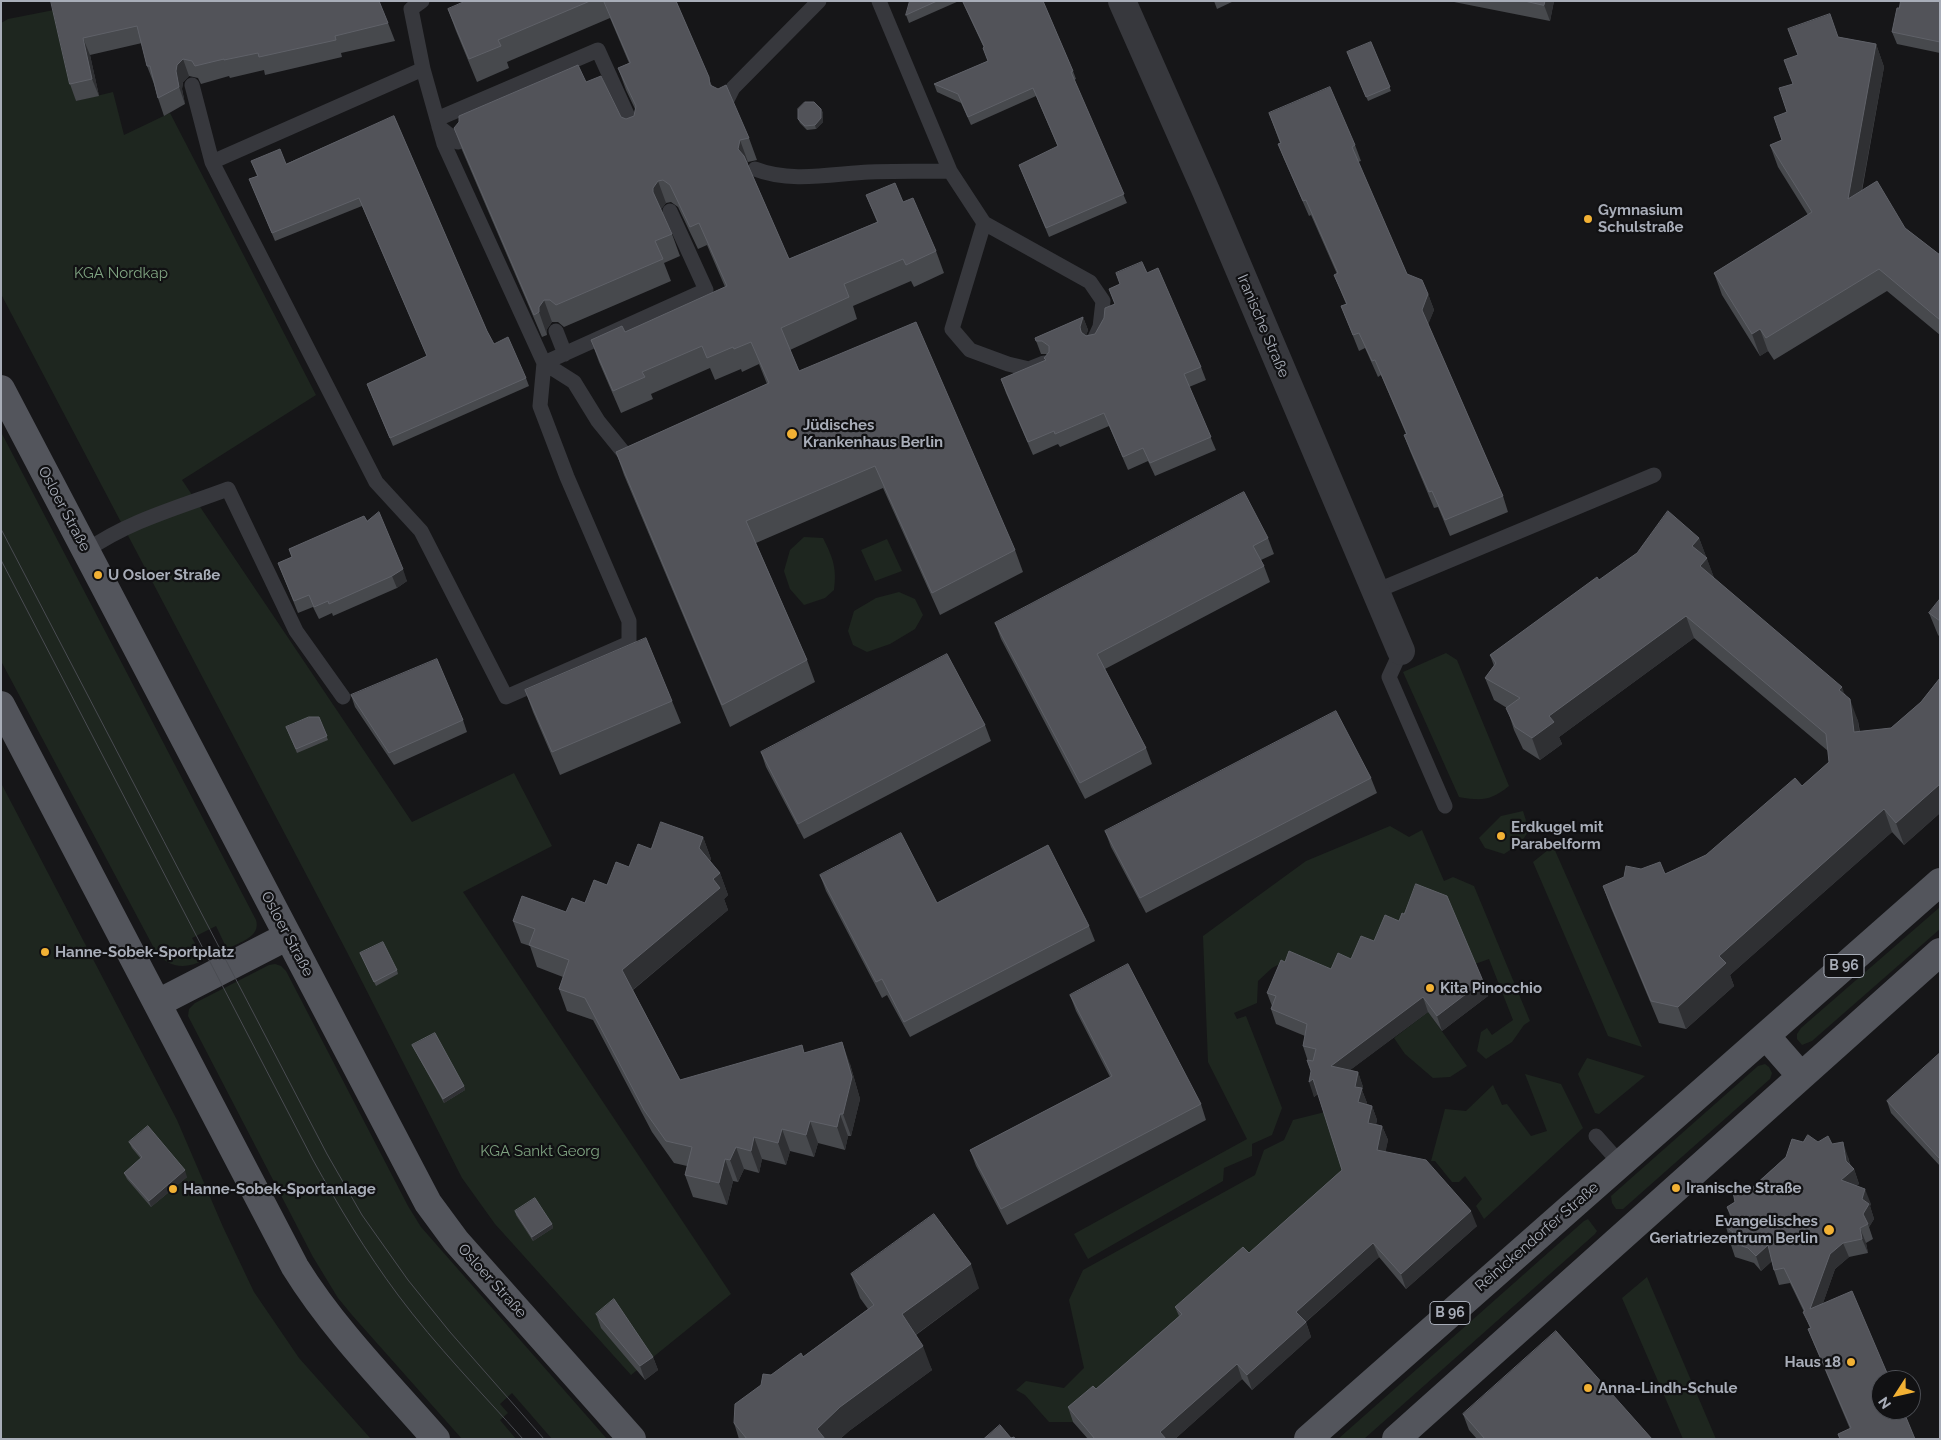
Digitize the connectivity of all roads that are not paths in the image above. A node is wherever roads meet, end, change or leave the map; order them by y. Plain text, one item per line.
1 (819, 1) edge
2 (878, 1) edge
3 (1122, 1) edge
4 (413, 4) edge
5 (423, 69) junction
6 (192, 85) edge
7 (726, 102) edge
8 (438, 123) junction
9 (635, 132) edge
10 (458, 142) edge
11 (212, 162) junction
12 (755, 169) dead end
13 (950, 171) junction
14 (670, 211) edge
15 (984, 223) junction
16 (556, 331) edge
17 (1094, 340) edge
18 (565, 354) junction
19 (544, 363) junction
20 (1045, 363) edge
21 (1, 389) edge
22 (628, 458) edge
23 (1654, 475) dead end
24 (86, 551) junction
25 (1376, 591) junction
26 (1401, 651) joint
27 (343, 697) dead end
28 (1, 705) edge
29 (1445, 806) dead end
30 (1940, 882) edge
31 (288, 936) junction
32 (1940, 952) edge
33 (158, 1003) junction
34 (1766, 1036) junction
35 (1801, 1076) junction
36 (1596, 1136) dead end
37 (1620, 1163) junction
38 (436, 1439) edge
39 (632, 1439) edge
40 (1308, 1439) edge
41 (1396, 1439) edge

1 - 7 lane
2 - 13 lane
3 - 25 street, Iranische Straße
4 - 5 lane
5 - 8 lane
5 - 11 lane
6 - 11 lane
8 - 9 lane
8 - 10 lane
8 - 19 lane
11 - 19 lane
12 - 13 lane
13 - 15 lane
14 - 18 lane
15 - 17 lane
15 - 20 lane
16 - 18 lane
18 - 19 lane
19 - 22 lane
21 - 24 main road, Osloer Straße
23 - 25 lane
24 - 27 lane
24 - 31 main road, Osloer Straße
25 - 26 street, Iranische Straße
26 - 29 lane
28 - 33 main road
30 - 34 main road, Reinickendorfer Straße / B 96
31 - 33 main road
31 - 39 main road, Osloer Straße
32 - 35 main road
33 - 38 main road
34 - 35 main road
34 - 37 main road, Reinickendorfer Straße / B 96
35 - 41 main road
36 - 37 lane
37 - 40 main road, Reinickendorfer Straße / B 96

